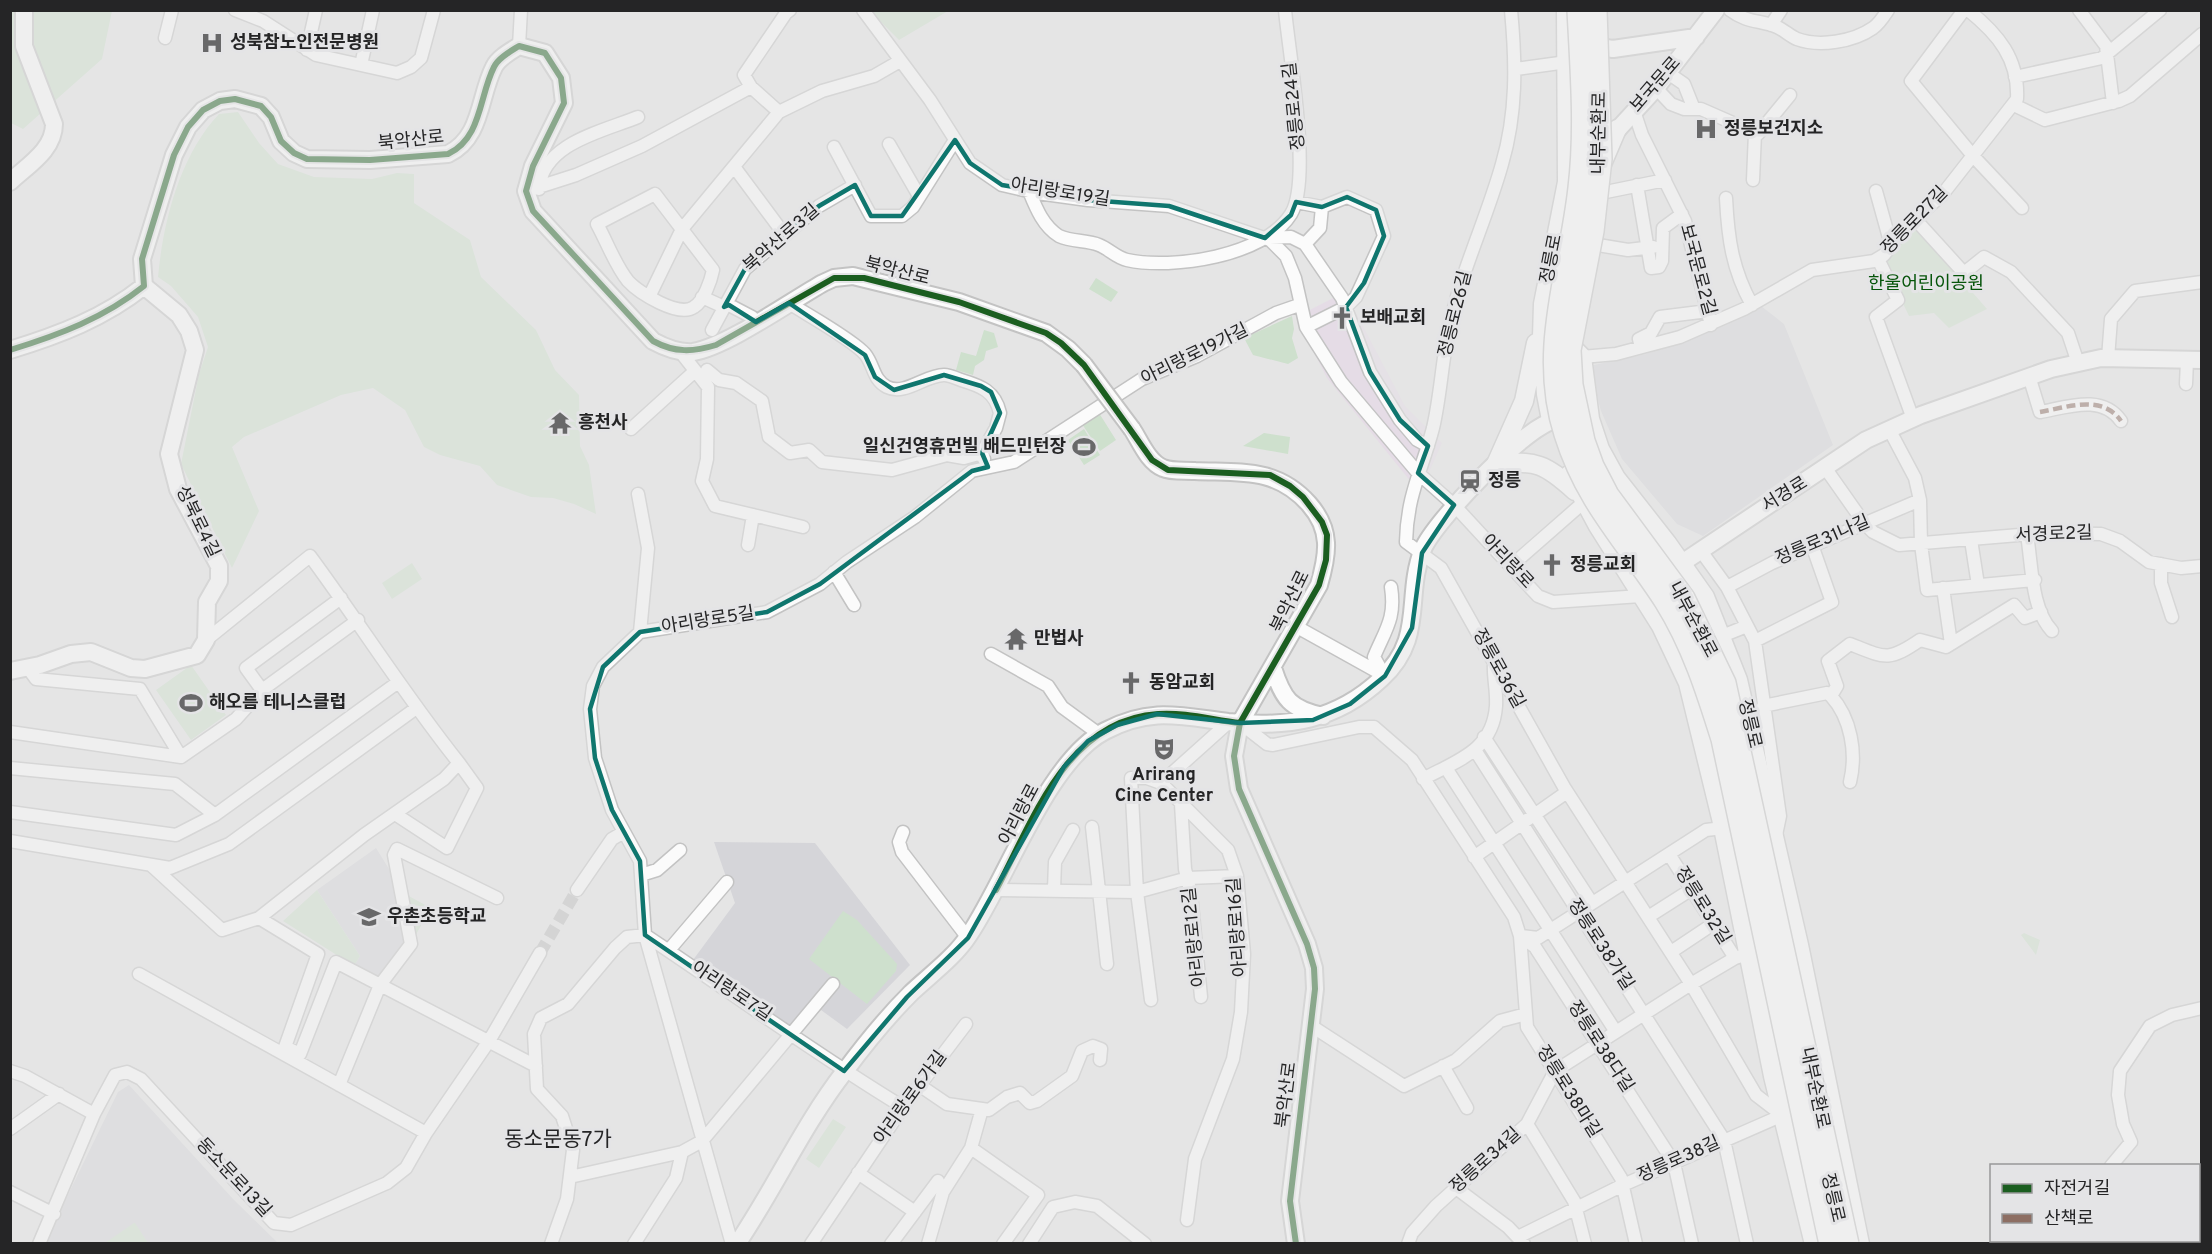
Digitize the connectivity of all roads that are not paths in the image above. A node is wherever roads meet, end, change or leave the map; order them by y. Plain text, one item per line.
1 (24, 10) edge
2 (172, 10) edge
3 (235, 10) edge
4 (316, 10) edge
5 (374, 10) edge
6 (434, 10) edge
7 (521, 10) edge
8 (790, 10) edge
9 (863, 10) edge
10 (1286, 10) edge
11 (1511, 10) edge
12 (1568, 10) edge
13 (1716, 10) edge
14 (1730, 10) edge
15 (1781, 10) edge
16 (1888, 10) edge
17 (1966, 10) edge
18 (2079, 10) edge
19 (2160, 10) edge
20 (1588, 12) edge
21 (259, 14) edge
22 (1771, 25) junction
23 (2202, 34) edge
24 (1696, 37) junction
25 (165, 38) dead end
26 (519, 46) junction
27 (307, 50) junction
28 (2107, 54) junction
29 (1592, 55) junction
30 (900, 61) junction
31 (1567, 62) junction
32 (361, 65) junction
33 (1516, 69) junction
34 (1668, 73) junction
35 (2015, 77) junction
36 (750, 87) junction
37 (1656, 88) junction
38 (1790, 94) dead end
39 (2113, 103) junction
40 (2014, 105) junction
41 (1694, 109) junction
42 (1634, 111) junction
43 (779, 112) junction
44 (639, 117) dead end
45 (1617, 129) junction
46 (1755, 134) junction
47 (955, 140) junction
48 (889, 144) dead end
49 (834, 147) dead end
50 (1597, 152) junction
51 (1974, 157) junction
52 (735, 168) junction
53 (1598, 174) junction
54 (1665, 180) junction
55 (1754, 180) dead end
56 (10, 182) edge
57 (1566, 182) junction
58 (855, 185) junction
59 (1637, 185) junction
60 (532, 190) junction
61 (1029, 191) junction
62 (1876, 191) dead end
63 (1596, 194) junction
64 (919, 196) junction
65 (1726, 198) dead end
66 (1296, 202) junction
67 (1322, 207) junction
68 (2022, 208) dead end
69 (1682, 214) junction
70 (1914, 219) junction
71 (682, 229) junction
72 (784, 234) junction
73 (1265, 238) junction
74 (1586, 243) junction
75 (1305, 244) junction
76 (1663, 245) junction
77 (1891, 245) junction
78 (1647, 248) junction
79 (1878, 259) junction
80 (2202, 282) edge
81 (144, 286) junction
82 (649, 297) junction
83 (702, 297) junction
84 (789, 303) junction
85 (1543, 304) junction
86 (1299, 305) junction
87 (1752, 305) junction
88 (1346, 307) junction
89 (723, 308) junction
90 (1708, 311) junction
91 (756, 322) junction
92 (1711, 325) junction
93 (1306, 327) junction
94 (712, 330) dead end
95 (1566, 340) junction
96 (1641, 347) junction
97 (10, 350) edge
98 (679, 350) junction
99 (1582, 357) junction
100 (2108, 358) junction
101 (2194, 360) edge
102 (2078, 363) junction
103 (701, 371) junction
104 (2029, 376) junction
105 (2186, 384) dead end
106 (1093, 410) joint
107 (1590, 419) junction
108 (1913, 419) junction
109 (1551, 421) junction
110 (2121, 421) dead end
111 (631, 429) dead end
112 (1889, 429) junction
113 (1428, 446) junction
114 (982, 453) junction
115 (1496, 464) junction
116 (988, 467) junction
117 (1826, 469) junction
118 (1418, 473) junction
119 (638, 494) dead end
120 (1582, 499) junction
121 (1920, 500) junction
122 (1454, 505) junction
123 (753, 515) junction
124 (1864, 523) junction
125 (803, 527) dead end
126 (2027, 535) junction
127 (1971, 540) junction
128 (748, 544) dead end
129 (1921, 544) junction
130 (1812, 546) junction
131 (1701, 551) junction
132 (1422, 553) junction
133 (1682, 563) junction
134 (2161, 564) junction
135 (1511, 566) junction
136 (2202, 567) edge
137 (834, 572) junction
138 (2035, 580) junction
139 (1978, 585) junction
140 (1391, 587) dead end
141 (1727, 587) junction
142 (1943, 588) junction
143 (341, 598) junction
144 (1644, 600) junction
145 (854, 605) dead end
146 (2041, 612) junction
147 (2172, 617) dead end
148 (358, 620) junction
149 (1747, 626) junction
150 (1297, 627) junction
151 (640, 632) junction
152 (2052, 632) dead end
153 (1722, 636) junction
154 (206, 640) junction
155 (1755, 641) junction
156 (1951, 644) junction
157 (991, 654) dead end
158 (1494, 662) junction
159 (28, 668) junction
160 (1273, 668) junction
161 (10, 671) edge
162 (1385, 676) junction
163 (397, 682) junction
164 (1688, 683) junction
165 (262, 690) junction
166 (1831, 696) junction
167 (1763, 706) junction
168 (415, 709) junction
169 (1324, 717) junction
170 (1234, 722) junction
171 (10, 732) edge
172 (1100, 734) junction
173 (1484, 737) junction
174 (1475, 750) junction
175 (181, 757) junction
176 (459, 763) junction
177 (10, 768) edge
178 (1446, 768) junction
179 (1424, 779) junction
180 (1850, 782) dead end
181 (1161, 783) junction
182 (1567, 792) junction
183 (1180, 804) junction
184 (10, 812) edge
185 (394, 814) junction
186 (1534, 814) junction
187 (215, 815) junction
188 (1522, 823) junction
189 (1092, 827) dead end
190 (1723, 828) junction
191 (1072, 830) dead end
192 (624, 832) junction
193 (903, 832) dead end
194 (1774, 840) junction
195 (10, 841) edge
196 (1494, 843) junction
197 (680, 850) dead end
198 (1669, 854) junction
199 (1474, 857) junction
200 (152, 866) junction
201 (641, 874) junction
202 (1237, 876) junction
203 (1188, 878) junction
204 (727, 882) dead end
205 (1625, 882) junction
206 (580, 885) tunnel mouth
207 (1054, 889) junction
208 (1692, 889) junction
209 (996, 890) junction
210 (1097, 891) junction
211 (1137, 892) junction
212 (497, 898) dead end
213 (1789, 900) junction
214 (1592, 903) junction
215 (1739, 908) junction
216 (1578, 913) junction
217 (1648, 917) junction
218 (259, 918) junction
219 (1713, 924) junction
220 (1551, 930) junction
221 (645, 935) junction
222 (1520, 936) junction
223 (968, 938) junction
224 (1799, 945) junction
225 (669, 951) junction
226 (1671, 952) junction
227 (540, 953) tunnel mouth
228 (1743, 953) junction
229 (1107, 964) dead end
230 (139, 974) dead end
231 (1787, 983) junction
232 (833, 984) dead end
233 (1691, 984) junction
234 (380, 985) junction
235 (1201, 997) dead end
236 (1151, 1000) dead end
237 (2202, 1008) edge
238 (1526, 1014) junction
239 (1644, 1014) junction
240 (966, 1024) dead end
241 (1310, 1026) junction
242 (1616, 1032) junction
243 (793, 1033) junction
244 (489, 1041) junction
245 (1597, 1044) junction
246 (1100, 1060) dead end
247 (536, 1066) junction
248 (1443, 1066) junction
249 (10, 1071) edge
250 (844, 1071) junction
251 (1555, 1071) junction
252 (339, 1085) junction
253 (920, 1085) junction
254 (59, 1094) junction
255 (903, 1107) junction
256 (1467, 1108) dead end
257 (982, 1109) junction
258 (94, 1114) junction
259 (1783, 1115) junction
260 (1527, 1124) junction
261 (10, 1129) edge
262 (426, 1133) junction
263 (1724, 1140) junction
264 (702, 1141) junction
265 (971, 1148) junction
266 (682, 1152) junction
267 (1674, 1163) junction
268 (2113, 1164) edge
269 (858, 1173) junction
270 (570, 1177) junction
271 (938, 1181) dead end
272 (1623, 1185) junction
273 (1456, 1188) junction
274 (10, 1192) edge
275 (1576, 1207) junction
276 (915, 1212) junction
277 (54, 1214) junction
278 (1187, 1220) dead end
279 (1521, 1240) edge
280 (741, 1242) edge
281 (39, 1244) edge
282 (551, 1244) edge
283 (634, 1244) edge
284 (810, 1244) edge
285 (891, 1244) edge
286 (928, 1244) edge
287 (1003, 1244) edge
288 (1029, 1244) edge
289 (1145, 1244) edge
290 (1296, 1244) edge
291 (1408, 1244) edge
292 (1585, 1244) edge
293 (1636, 1244) edge
294 (1692, 1244) edge
295 (1747, 1244) edge
296 (1815, 1244) edge
297 (1830, 1244) edge
298 (1843, 1244) edge
299 (1848, 1244) edge
300 (1860, 1244) edge

1 - 56 street
2 - 25 street
3 - 21 street
4 - 27 street
5 - 32 street
6 - 32 street
7 - 26 street
8 - 36 street
9 - 30 street, 아리랑로19길
10 - 66 street, 정릉로24길
11 - 33 street, 정릉로26길
12 - 20 main road
12 - 31 main road, 정릉로
13 - 24 street, 보국문로
14 - 22 street
15 - 22 street
16 - 22 street
17 - 35 street
17 - 51 street
18 - 28 street
19 - 28 street
20 - 29 main road, 정릉로
20 - 297 highway, 내부순환로, bridge
20 - 299 highway, 내부순환로, bridge
21 - 27 street
23 - 39 street
24 - 29 street
24 - 34 street, 보국문로
26 - 60 street
26 - 81 street, 북악산로
27 - 32 street
28 - 35 street
28 - 39 street
29 - 31 main road
29 - 50 main road, 정릉로
30 - 43 street
30 - 47 street, 아리랑로19길
31 - 33 street
31 - 57 main road, 정릉로
33 - 113 street, 정릉로26길
34 - 37 street, 보국문로
34 - 41 street
35 - 40 street
36 - 43 street
36 - 60 street
37 - 41 street
37 - 42 street, 보국문로
38 - 46 street
39 - 40 street
40 - 51 street, 정릉로27길
41 - 46 street
42 - 45 street, 보국문로
42 - 54 street, 보국문로2길
43 - 52 street
44 - 60 street
45 - 50 street, 보국문로
45 - 53 main road
46 - 55 street
47 - 61 street, 아리랑로19길
47 - 64 street
48 - 64 street
49 - 58 street
50 - 53 main road, 정릉로
50 - 57 street, 보국문로
51 - 68 street
51 - 70 street, 정릉로27길
52 - 71 street
52 - 72 street
53 - 63 main road, 정릉로
54 - 59 street
54 - 69 street, 보국문로2길
57 - 85 main road, 정릉로
58 - 64 street
58 - 72 street, 북악산로3길
59 - 63 street
59 - 78 street
60 - 98 street, 북악산로
61 - 73 street, 아리랑로19길
61 - 73 street
62 - 77 street
63 - 74 main road, 정릉로
65 - 87 street
66 - 67 street
66 - 73 street
67 - 75 street
67 - 88 street
69 - 76 street, 보국문로2길
69 - 90 street, 보국문로2길
70 - 77 street, 정릉로27길
70 - 102 street
71 - 82 street
71 - 82 street
71 - 83 street
72 - 89 street, 북악산로3길
73 - 75 street
73 - 86 street, 아리랑로19길
74 - 78 street, 정릉로
74 - 95 main road, 정릉로
75 - 88 street
76 - 78 street, 정릉로
76 - 78 street, 보국문로2길
77 - 79 street, 정릉로27길
79 - 87 street, 정릉로27길
79 - 108 street
80 - 100 street
81 - 97 street
81 - 154 street, 성북로4길
82 - 83 street
83 - 89 street
84 - 91 street, 북악산로
84 - 114 street
84 - 150 street, 북악산로, bridge
85 - 95 main road
85 - 109 main road, 정릉로
85 - 115 main road
86 - 93 street, 아리랑로19길
86 - 106 street, 아리랑로19가길
87 - 92 street, 정릉로27길
88 - 93 street
88 - 113 street
89 - 91 street
89 - 94 street, 북악산로3길
90 - 92 street, 보국문로2길
90 - 96 street
91 - 98 street, 북악산로
92 - 96 street, 정릉로27길
93 - 118 street, 아리랑로19길
95 - 99 main road
96 - 99 street, 정릉로27길
98 - 103 street
99 - 107 main road, 정릉로
100 - 101 street, 서경로
100 - 102 street, 서경로
101 - 105 street
102 - 104 street, 서경로
103 - 111 street
103 - 114 street
103 - 123 street
104 - 108 street, 서경로
104 - 110 street
106 - 116 street, 아리랑로5길
107 - 109 street
107 - 133 main road, 정릉로
108 - 112 street, 서경로
109 - 115 street, 아리랑로
109 - 120 main road, 정릉로
112 - 117 street, 서경로
112 - 121 street
113 - 118 street, 정릉로26길
114 - 116 street
115 - 120 main road
115 - 122 street, 아리랑로
116 - 137 street, 아리랑로5길
117 - 124 street, 서경로2길
117 - 131 street, 서경로
118 - 122 street, 아리랑로19길
118 - 132 street, 정릉로26길
119 - 151 street
120 - 135 street
120 - 144 main road, 정릉로
121 - 124 street, 정릉로31나길
121 - 129 street
122 - 132 street, 아리랑로
122 - 135 street, 아리랑로
123 - 125 street
123 - 128 street
124 - 129 street, 서경로2길
124 - 130 street, 정릉로31나길
126 - 127 street, 서경로2길
126 - 134 street, 서경로2길
126 - 138 street
127 - 129 street, 서경로2길
127 - 139 street
129 - 142 street
130 - 141 street, 정릉로31나길
130 - 155 street
131 - 133 street, 서경로
131 - 141 street
132 - 158 street, 정릉로36길
132 - 162 street, 아리랑로
133 - 144 street, 서경로
133 - 153 main road, 정릉로
134 - 136 street, 서경로2길
134 - 147 street
135 - 144 street, 아리랑로
137 - 145 street
137 - 151 street, 아리랑로5길
138 - 139 street
138 - 146 street
139 - 142 street
140 - 162 street
141 - 149 street
142 - 156 street
143 - 148 street
143 - 154 street
143 - 165 street
144 - 164 main road, 정릉로
146 - 152 street
146 - 156 street
148 - 163 street
148 - 165 street
149 - 153 street
149 - 155 street
150 - 160 street, 북악산로
150 - 162 street, 북악산로
151 - 192 street, 아리랑로5길
153 - 194 main road, 정릉로
154 - 159 street
155 - 167 street
156 - 166 street
157 - 172 street
158 - 173 street
158 - 182 street, 정릉로36길
159 - 161 street
159 - 175 street
160 - 169 street
160 - 170 street, 북악산로
162 - 169 street, 아리랑로
163 - 168 street
163 - 187 street
164 - 190 main road, 정릉로
164 - 194 main road
165 - 175 street
166 - 167 street
166 - 180 street
167 - 194 street
168 - 176 street
168 - 200 street
169 - 170 street, 아리랑로
170 - 172 street, 아리랑로
170 - 179 street
170 - 181 street
170 - 241 street, 북악산로
171 - 175 street
172 - 209 street, 아리랑로
173 - 174 street
173 - 186 street
174 - 178 street
174 - 188 street, 정릉로38가길
176 - 185 street
176 - 185 street
177 - 187 street
178 - 179 street
178 - 196 street
179 - 199 street
181 - 183 street, 아리랑로16길
181 - 211 street
182 - 186 street
182 - 205 street, 정릉로36길
183 - 202 street, 아리랑로16길
183 - 203 street, 아리랑로12길
184 - 187 street
185 - 218 street
186 - 188 street
186 - 214 street
188 - 196 street
188 - 216 street, 정릉로38가길
189 - 210 street
190 - 198 street, 정릉로32길
190 - 215 main road, 정릉로
191 - 207 street
192 - 201 street, 아리랑로5길
192 - 206 street
193 - 223 street
194 - 213 main road, 정릉로
195 - 200 street
196 - 199 street
196 - 220 street
197 - 201 street
198 - 205 street, 정릉로32길
198 - 208 street, 정릉로32길
199 - 222 street
200 - 218 street
201 - 221 street, 아리랑로5길
202 - 203 street, 아리랑로12길
202 - 278 street, 아리랑로16길
203 - 211 street, 아리랑로12길
203 - 235 street, 아리랑로12길
204 - 225 street
205 - 214 street, 정릉로32길
205 - 217 street, 정릉로36길
207 - 209 street, 아리랑로12길
207 - 210 street, 아리랑로12길
208 - 217 street
208 - 219 street, 정릉로32길
209 - 223 street, 아리랑로
210 - 211 street, 아리랑로12길
210 - 229 street
211 - 236 street
212 - 234 street
213 - 215 street
213 - 224 main road, 정릉로
214 - 216 street, 정릉로32길
215 - 228 main road, 정릉로
216 - 220 street, 정릉로32길
216 - 239 street, 정릉로38가길
217 - 226 street, 정릉로36길
218 - 234 street
219 - 226 street
219 - 228 street, 정릉로32길
220 - 222 street, 정릉로32길
220 - 242 street
221 - 225 street, 아리랑로7길
221 - 247 street
221 - 264 street, 아리랑로5길
222 - 238 street, 정릉로38마길
222 - 245 street, 정릉로38다길
223 - 250 street, 아리랑로
224 - 231 main road, 정릉로
224 - 300 main road
225 - 243 street, 아리랑로7길
226 - 233 street, 정릉로36길
227 - 244 street
228 - 231 main road
228 - 233 street, 정릉로34길
228 - 259 main road, 정릉로
230 - 252 street
231 - 298 main road, 정릉로
232 - 243 street
233 - 239 street, 정릉로34길
233 - 259 street, 정릉로36길
234 - 244 street
234 - 252 street
237 - 268 street
238 - 248 street
238 - 251 street, 정릉로38마길
239 - 242 street, 정릉로34길
239 - 263 street, 정릉로38가길
240 - 253 street, 아리랑로6가길
241 - 248 street
241 - 290 street, 북악산로
242 - 245 street, 정릉로34길
243 - 250 street, 아리랑로7길
243 - 264 street
244 - 247 street
244 - 262 street
245 - 251 street, 정릉로34길
245 - 267 street, 정릉로38다길
246 - 257 street
247 - 270 street
248 - 256 street
249 - 254 street
250 - 255 street
250 - 280 street, 아리랑로
251 - 260 street, 정릉로34길
251 - 272 street, 정릉로38마길
252 - 262 street
253 - 255 street, 아리랑로6가길
253 - 257 street
254 - 258 street
254 - 261 street
255 - 269 street, 아리랑로6가길
257 - 265 street
258 - 262 street, 동소문로13길
258 - 277 street, 동소문로13길
259 - 263 street, 정릉로38길
259 - 296 main road, 정릉로
260 - 273 street, 정릉로34길
260 - 275 street
263 - 267 street, 정릉로38길
263 - 295 street, 정릉로38가길
264 - 266 street
264 - 280 street, 아리랑로5길
265 - 286 street
265 - 287 street
266 - 270 street
266 - 283 street
267 - 272 street, 정릉로38길
267 - 294 street
269 - 276 street
269 - 284 street, 아리랑로6가길
270 - 282 street
271 - 276 street
272 - 275 street, 정릉로38길
272 - 293 street, 정릉로38마길
273 - 279 street, 정릉로38길
273 - 291 street, 정릉로34길
274 - 277 street
275 - 279 street, 정릉로38길
275 - 292 street
276 - 285 street
277 - 281 street, 동소문로13길
288 - 289 street

